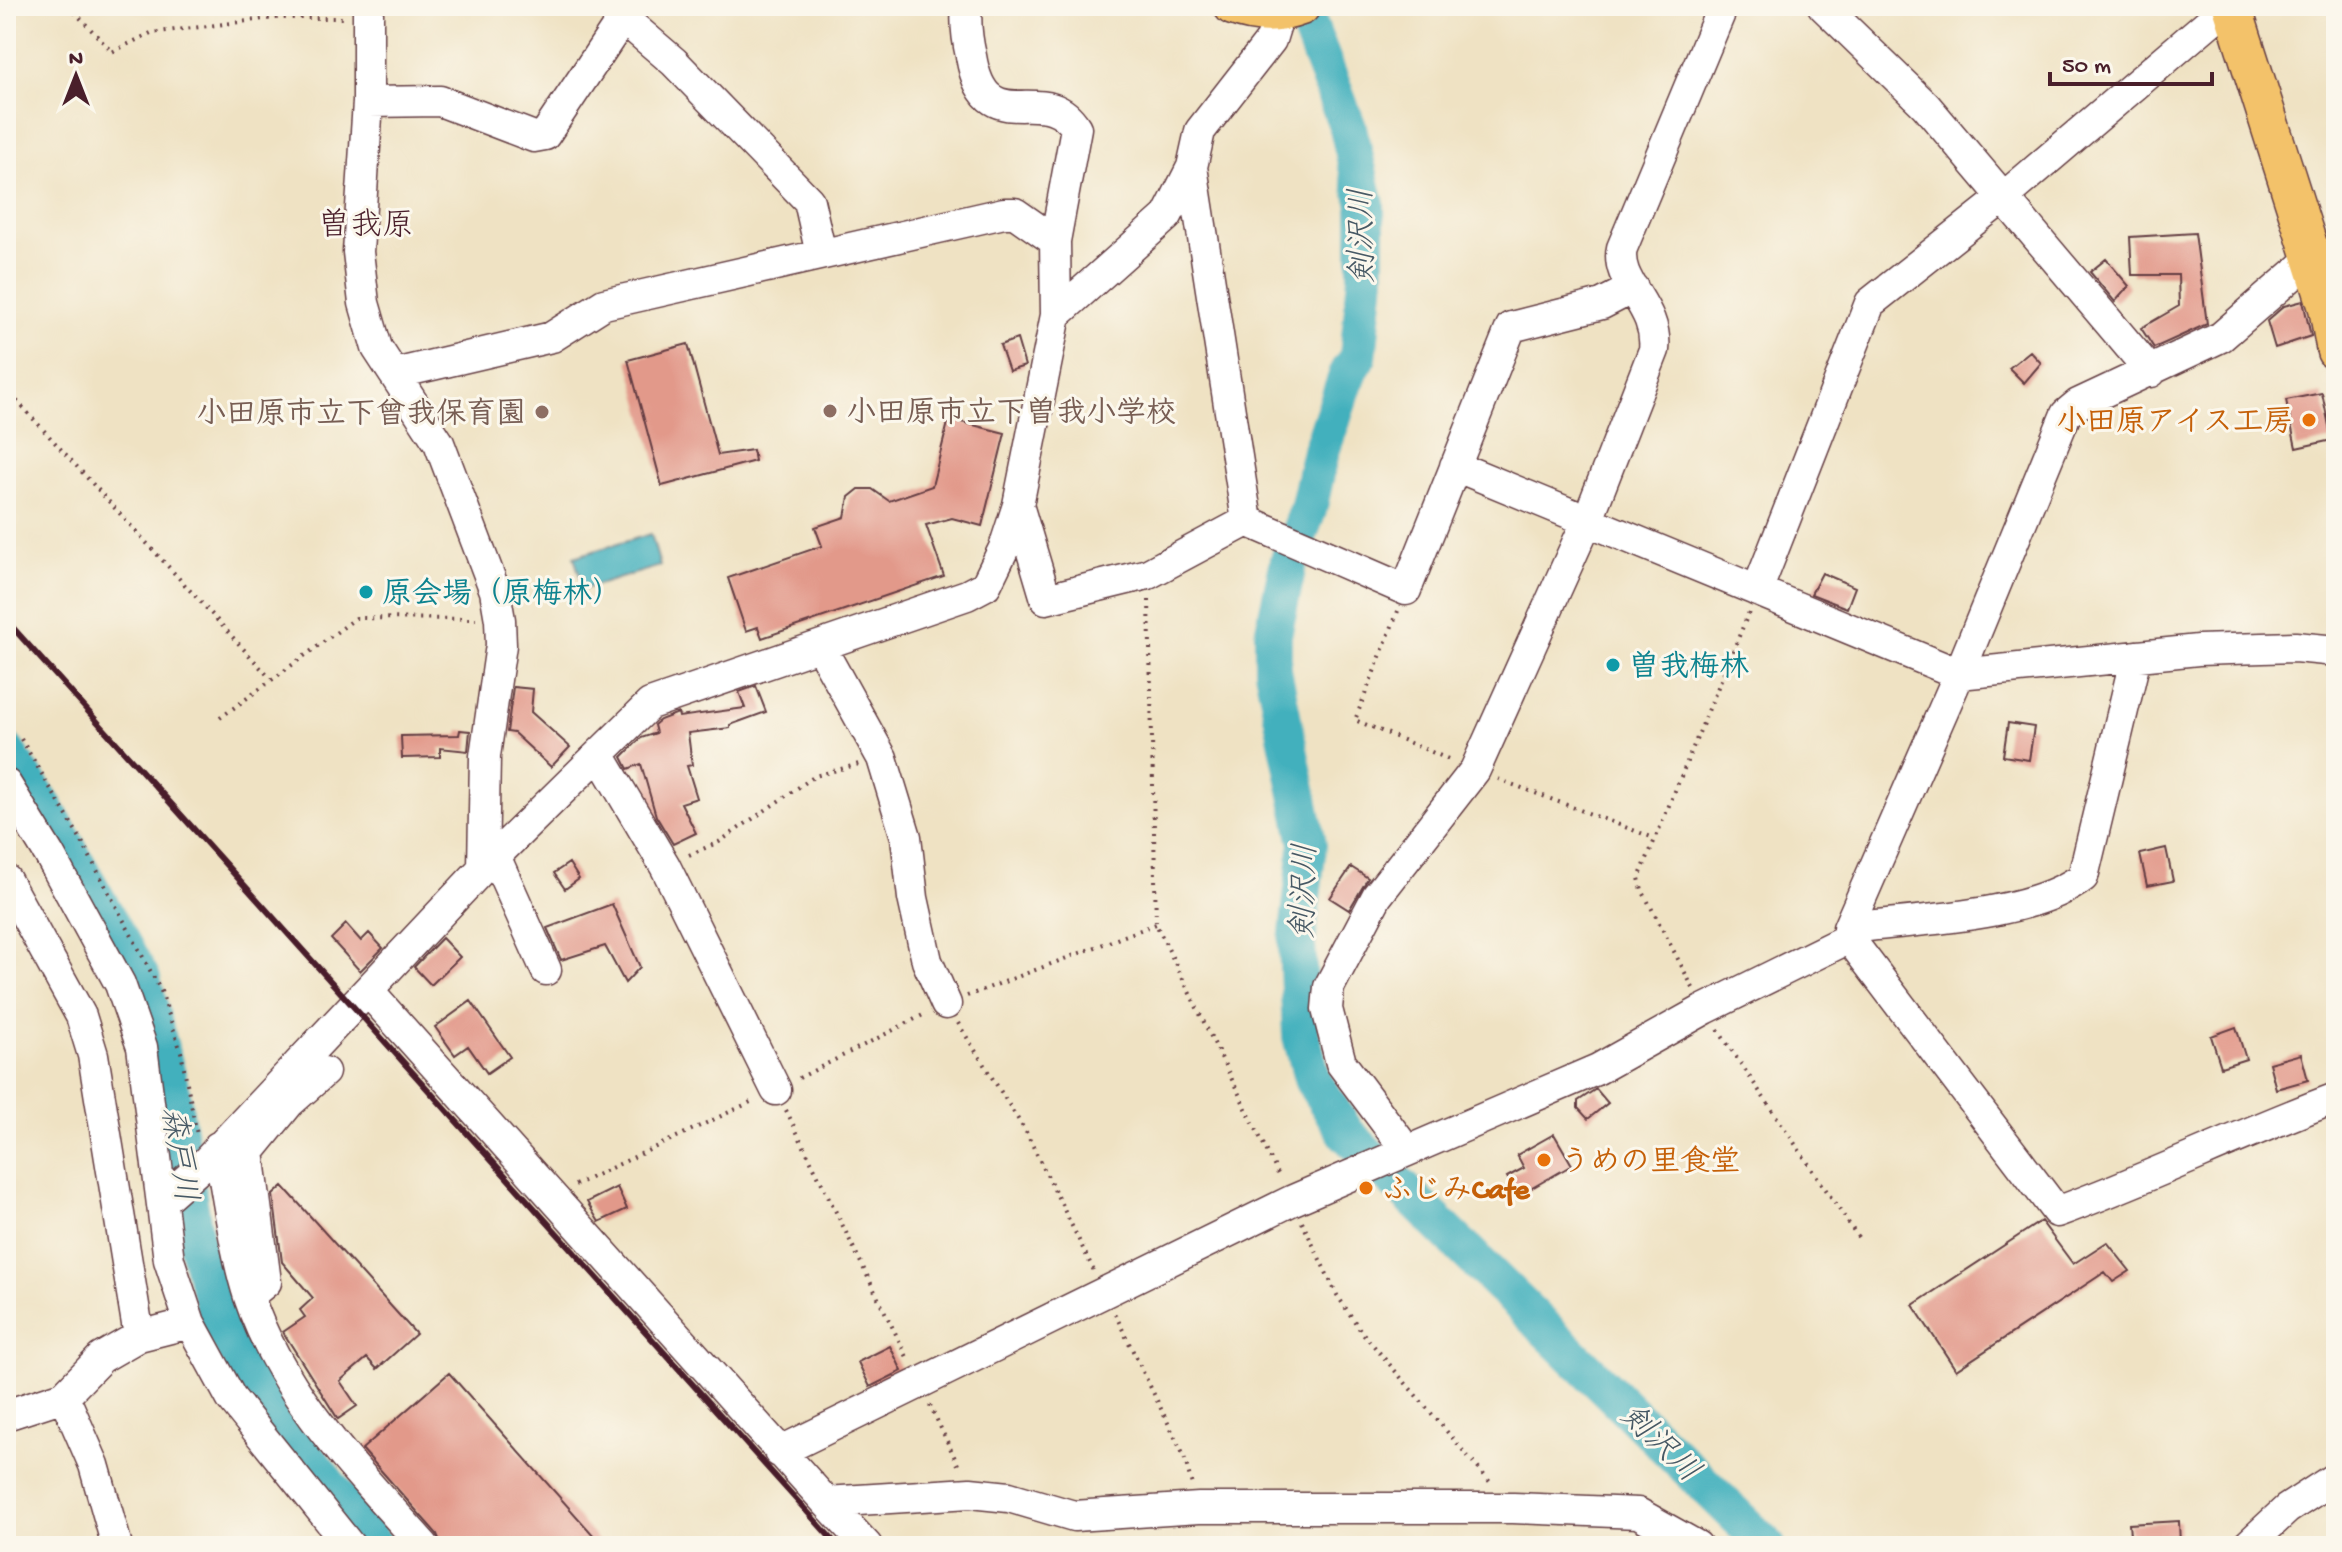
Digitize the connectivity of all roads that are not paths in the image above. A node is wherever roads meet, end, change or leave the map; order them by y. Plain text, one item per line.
1 (967, 6) edge
2 (1233, 6) edge
3 (1723, 6) edge
4 (1823, 6) edge
5 (2230, 6) edge
6 (1290, 10) edge
7 (368, 12) edge
8 (628, 13) edge
9 (368, 102) junction
10 (1192, 167) junction
11 (2004, 197) junction
12 (1055, 241) junction
13 (821, 254) junction
14 (2323, 283) edge
15 (1633, 288) junction
16 (1056, 315) junction
17 (2336, 351) edge
18 (2151, 372) junction
19 (394, 374) junction
20 (1455, 466) junction
21 (1018, 505) junction
22 (1588, 519) junction
23 (1247, 521) junction
24 (1757, 591) junction
25 (820, 646) junction
26 (2336, 651) edge
27 (2136, 656) junction
28 (1959, 674) junction
29 (600, 756) junction
30 (6, 784) edge
31 (489, 862) junction
32 (6, 880) edge
33 (1848, 933) junction
34 (546, 970) dead end
35 (368, 991) junction
36 (946, 1004) road end
37 (324, 1072) dead end
38 (776, 1090) road end
39 (2336, 1098) edge
40 (211, 1156) junction
41 (1391, 1157) junction
42 (162, 1201) junction
43 (249, 1296) junction
44 (190, 1323) junction
45 (139, 1336) junction
46 (64, 1396) junction
47 (6, 1415) edge
48 (779, 1452) junction
49 (2336, 1477) edge
50 (826, 1502) junction
51 (117, 1546) edge
52 (350, 1546) edge
53 (424, 1546) edge
54 (867, 1546) edge
55 (1697, 1546) edge
56 (2247, 1546) edge

1 - 12 street
2 - 6 main road
3 - 15 street
4 - 11 street
5 - 11 street
5 - 14 main road
6 - 10 street
7 - 9 street
8 - 9 street
8 - 13 street
9 - 19 street
10 - 16 street
10 - 23 street
11 - 18 street
11 - 24 street
12 - 13 street
12 - 16 street
13 - 19 street
14 - 17 main road
14 - 18 street
15 - 20 street
15 - 22 street
16 - 21 street
18 - 28 street
19 - 31 street
20 - 22 street
20 - 23 street
21 - 23 street
21 - 25 street
22 - 24 street
22 - 41 street
24 - 28 street
25 - 29 street
25 - 36 street
26 - 27 street
27 - 28 street
27 - 33 street
28 - 33 street
29 - 31 street
29 - 38 street
30 - 42 street
31 - 34 street
31 - 35 street
32 - 45 street
33 - 39 street
33 - 41 street
35 - 40 street
35 - 48 street
37 - 43 street
40 - 42 street
40 - 43 street
41 - 48 street
42 - 44 street
43 - 53 street
44 - 45 street
44 - 52 street
45 - 46 street
46 - 47 street
46 - 51 street
48 - 50 street
49 - 56 street
50 - 54 street
50 - 55 street

